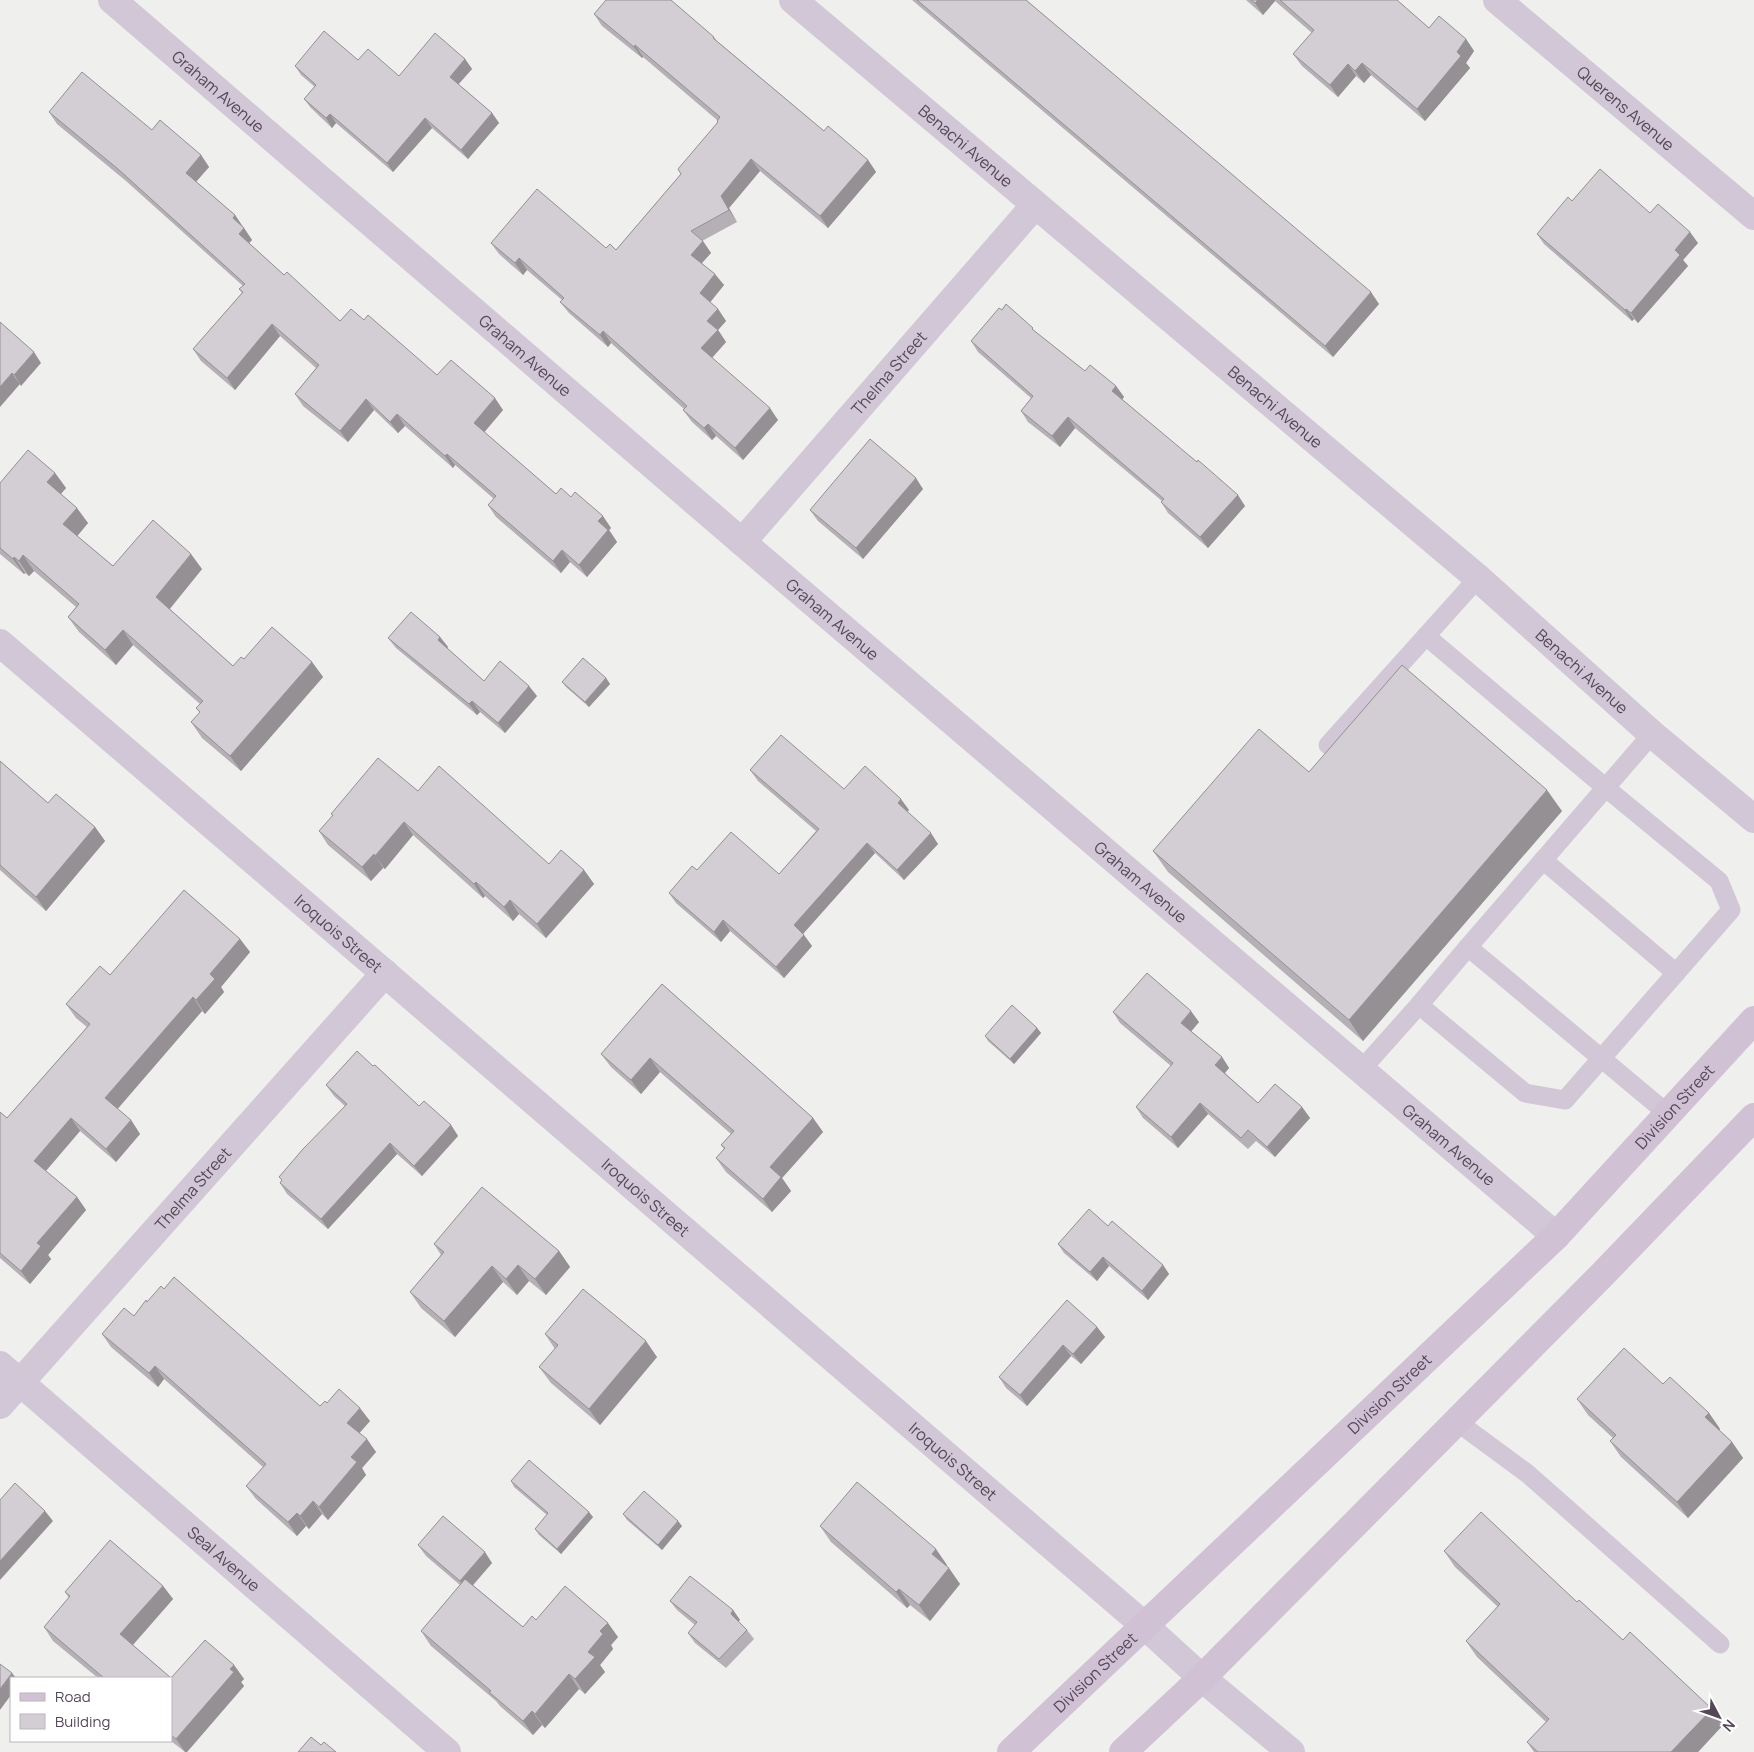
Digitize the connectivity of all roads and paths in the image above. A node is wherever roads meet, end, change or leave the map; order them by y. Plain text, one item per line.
1 (112, 0) edge
2 (793, 0) edge
3 (1497, 0) edge
4 (1035, 205) junction
5 (1754, 216) edge
6 (742, 542) junction
7 (1478, 578) junction
8 (1426, 636) junction
9 (0, 643) edge
10 (1652, 734) junction
11 (1328, 745) dead end
12 (1606, 788) junction
13 (1748, 814) edge
14 (1544, 860) junction
15 (1468, 947) junction
16 (385, 973) junction
17 (1676, 973) junction
18 (1419, 1005) junction
19 (1754, 1020) edge
20 (1601, 1058) junction
21 (1361, 1070) junction
22 (1668, 1114) junction
23 (1754, 1117) edge
24 (1556, 1236) junction
25 (10, 1373) edge
26 (0, 1405) edge
27 (1456, 1421) junction
28 (1145, 1626) junction
29 (1720, 1644) dead end
30 (1202, 1678) junction
31 (447, 1752) edge
32 (1011, 1752) edge
33 (1124, 1752) edge
34 (1291, 1752) edge

1 - 6 street, Graham Avenue
2 - 4 street, Benachi Avenue
3 - 5 street, Querens Avenue
4 - 6 street, Thelma Street
4 - 7 street, Benachi Avenue
6 - 21 street, Graham Avenue
7 - 8 lane
7 - 10 street, Benachi Avenue
8 - 11 lane
8 - 12 lane
9 - 16 street, Iroquois Street
10 - 12 lane
10 - 13 street, Benachi Avenue
12 - 14 lane
12 - 17 lane
14 - 15 lane
14 - 17 lane
15 - 18 lane
15 - 20 lane
16 - 25 street, Thelma Street
16 - 28 street, Iroquois Street
17 - 20 lane
18 - 20 lane
18 - 21 lane
19 - 22 main road, Division Street
20 - 22 lane
21 - 24 street, Graham Avenue
22 - 24 main road, Division Street
23 - 27 main road
24 - 28 main road, Division Street
25 - 26 street, Thelma Street
25 - 31 street, Seal Avenue
27 - 29 lane
27 - 30 main road
28 - 30 street, Iroquois Street
28 - 32 main road, Division Street
30 - 33 main road
30 - 34 street, Iroquois Street

